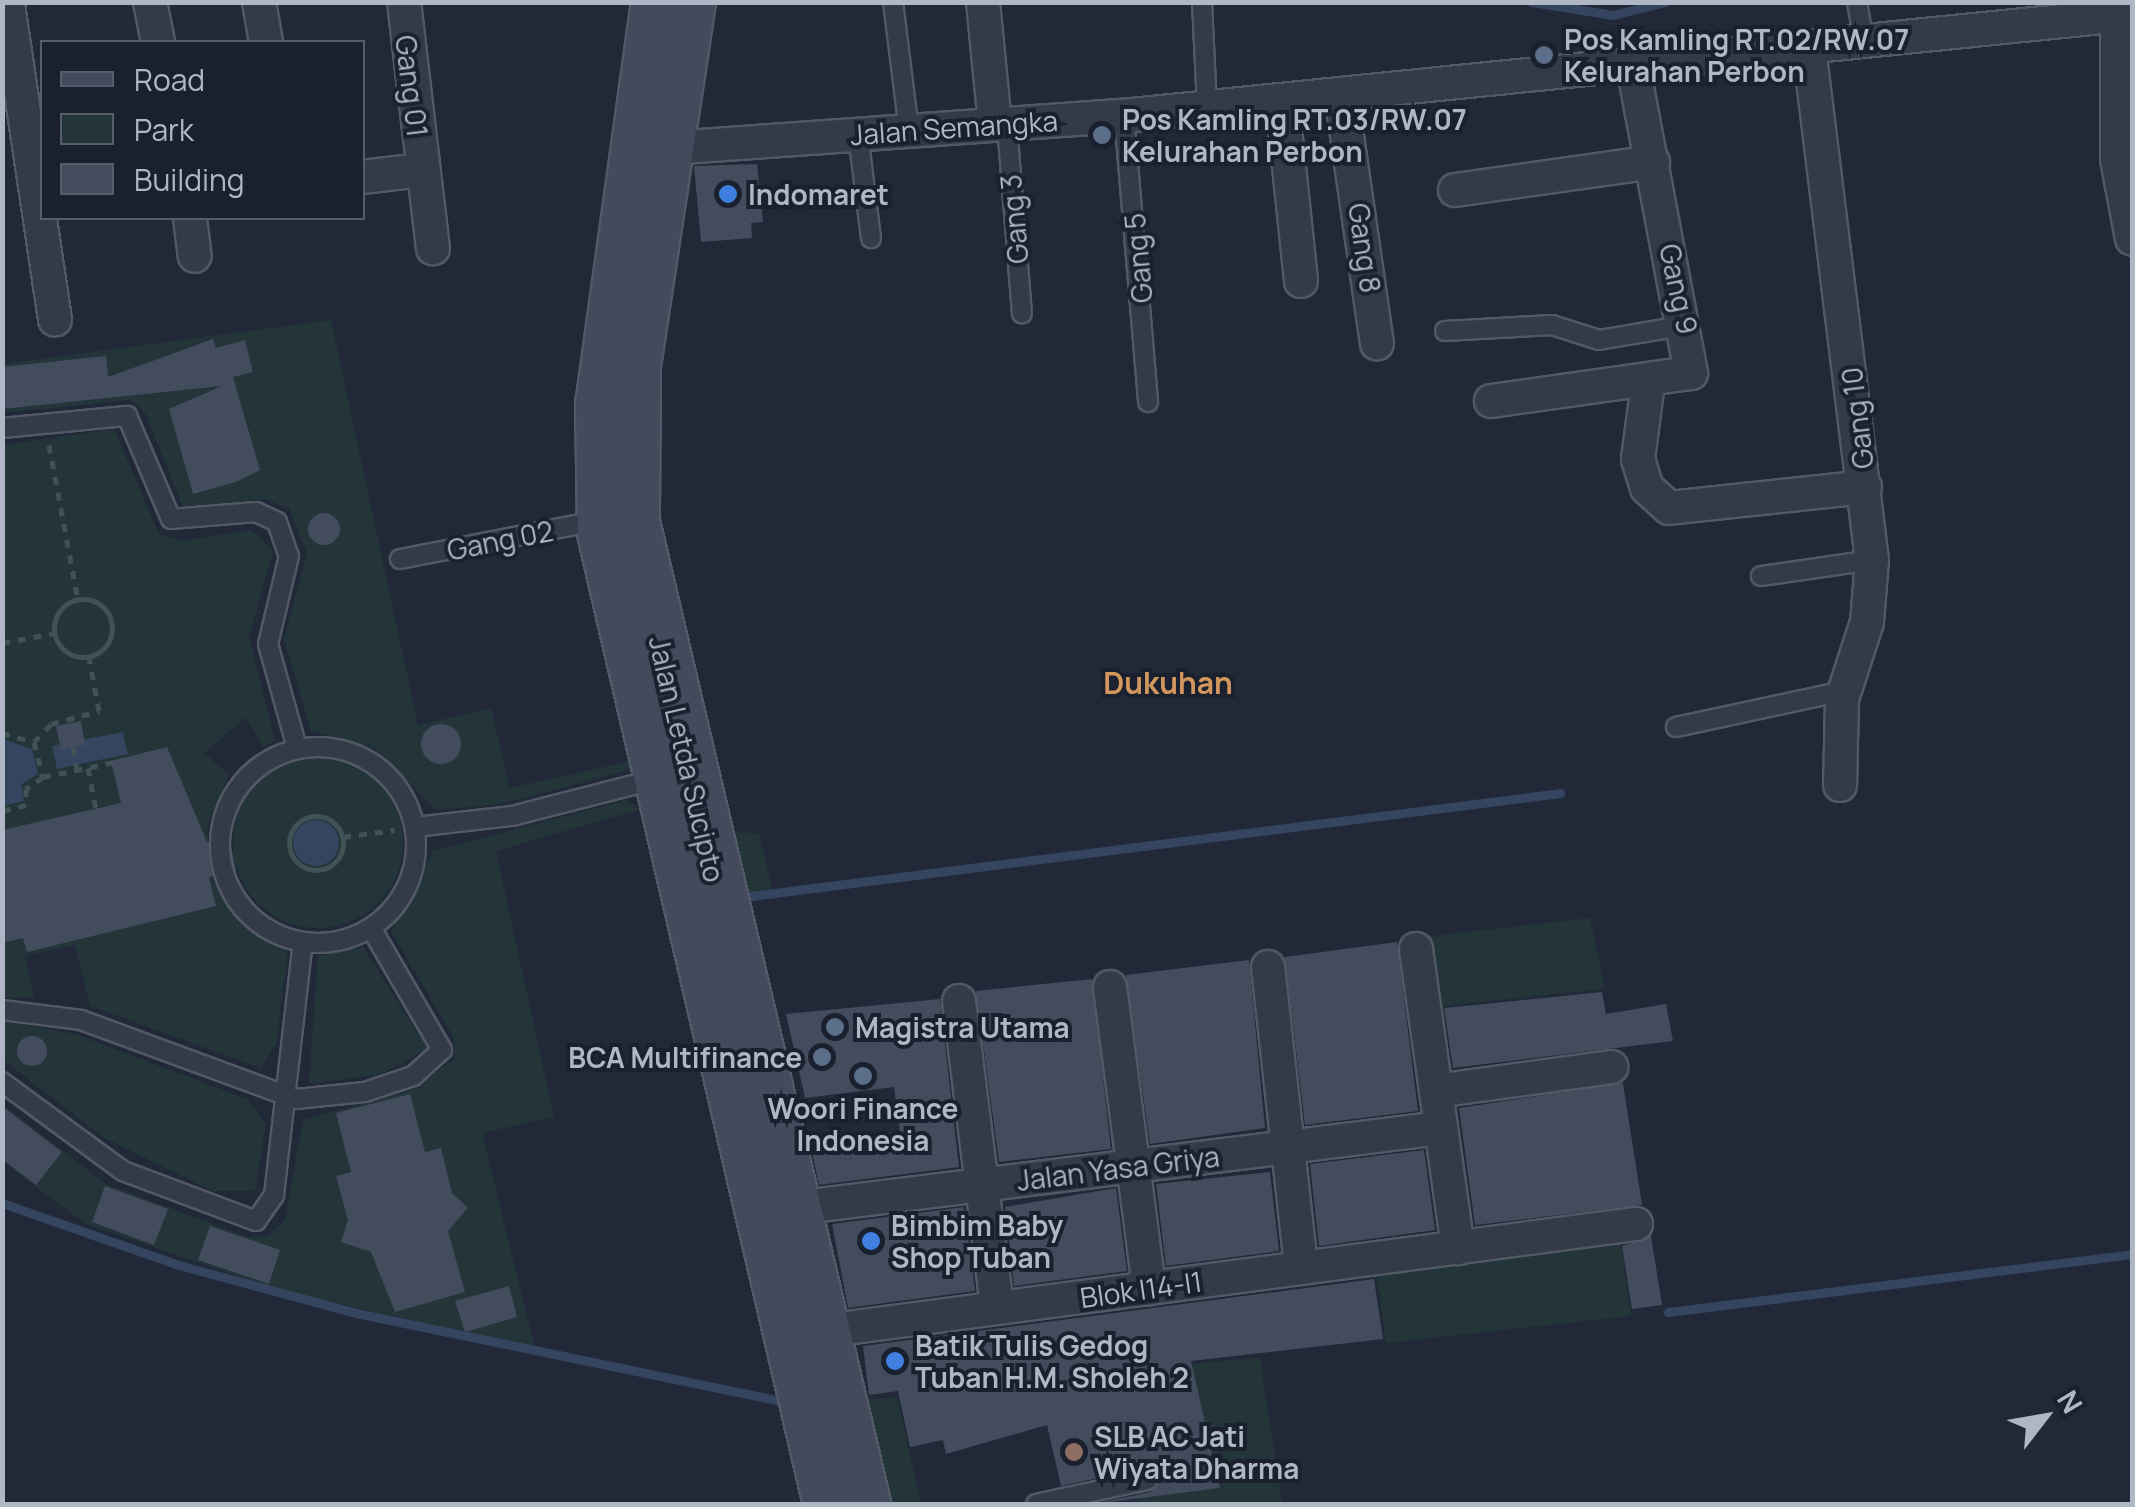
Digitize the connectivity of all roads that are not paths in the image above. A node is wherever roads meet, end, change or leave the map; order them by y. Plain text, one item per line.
1 (150, 2) edge
2 (259, 2) edge
3 (404, 2) edge
4 (656, 2) edge
5 (691, 2) edge
6 (893, 2) edge
7 (983, 2) edge
8 (1202, 2) edge
9 (1857, 2) edge
10 (10, 5) edge
11 (2064, 12) edge
12 (2125, 15) edge
13 (158, 40) edge
14 (266, 40) edge
15 (1864, 42) junction
16 (1809, 48) junction
17 (1633, 66) junction
18 (1340, 94) junction
19 (1282, 100) junction
20 (1207, 107) junction
21 (1124, 115) junction
22 (1001, 124) junction
23 (910, 130) junction
24 (858, 134) junction
25 (1653, 162) junction
26 (657, 163) junction
27 (422, 170) junction
28 (365, 177) edge
29 (1455, 190) dead end
30 (40, 215) edge
31 (41, 220) edge
32 (190, 220) edge
33 (871, 238) dead end
34 (2132, 239) edge
35 (433, 248) dead end
36 (196, 256) dead end
37 (1301, 282) dead end
38 (1022, 313) dead end
39 (55, 320) dead end
40 (1687, 325) junction
41 (1446, 331) dead end
42 (1378, 343) dead end
43 (1648, 382) junction
44 (1491, 401) dead end
45 (1148, 402) dead end
46 (2, 428) edge
47 (1865, 487) junction
48 (600, 520) junction
49 (400, 560) dead end
50 (1872, 560) junction
51 (1761, 576) dead end
52 (1844, 691) junction
53 (1676, 727) dead end
54 (297, 748) junction
55 (671, 775) junction
56 (1840, 785) dead end
57 (415, 827) junction
58 (371, 928) junction
59 (303, 942) junction
60 (1416, 949) dead end
61 (1268, 967) dead end
62 (1110, 988) dead end
63 (958, 1000) dead end
64 (2, 1010) edge
65 (1610, 1068) dead end
66 (2, 1082) edge
67 (1436, 1090) junction
68 (285, 1096) junction
69 (1441, 1128) junction
70 (1288, 1147) junction
71 (1134, 1166) junction
72 (982, 1185) junction
73 (795, 1208) junction
74 (1636, 1224) dead end
75 (1458, 1248) junction
76 (1301, 1268) junction
77 (1149, 1288) junction
78 (997, 1308) junction
79 (824, 1331) junction
80 (824, 1408) junction
81 (1147, 1480) dead end
82 (828, 1504) edge
83 (866, 1504) edge
84 (1036, 1504) edge

1 - 13 street
2 - 14 street
3 - 27 street, Gang 01
4 - 26 main road, Jalan Letda Sucipto
5 - 26 main road, Jalan Letda Sucipto
6 - 23 lane
7 - 22 street
8 - 20 lane
9 - 15 lane
10 - 30 street
11 - 12 street, Jalan Semangka
11 - 15 street, Jalan Semangka
12 - 34 street
15 - 16 street, Jalan Semangka
16 - 17 street, Jalan Semangka
16 - 47 street, Gang 10
17 - 18 street, Jalan Semangka
17 - 25 street, Gang 9
18 - 19 street, Jalan Semangka
18 - 42 street, Gang 8
19 - 20 street, Jalan Semangka
19 - 37 street
20 - 21 street, Jalan Semangka
21 - 22 street, Jalan Semangka
21 - 45 lane, Gang 5
22 - 23 street, Jalan Semangka
22 - 38 lane, Gang 3
23 - 24 street, Jalan Semangka
24 - 26 street, Jalan Semangka
24 - 33 lane
25 - 29 street
25 - 40 street, Gang 9
26 - 48 main road, Jalan Letda Sucipto
26 - 55 main road, Jalan Letda Sucipto
27 - 28 street, Gang 01
27 - 35 street, Gang 01
31 - 39 street
32 - 36 street
40 - 41 lane
40 - 43 street, Gang 9
43 - 44 street, Gang 9
43 - 47 street
46 - 54 lane
47 - 50 street, Gang 10
48 - 49 lane, Gang 02
48 - 55 main road, Jalan Letda Sucipto
50 - 51 lane
50 - 52 street, Gang 10
52 - 53 lane
52 - 56 street, Gang 10
54 - 57 lane
54 - 59 lane
55 - 57 lane
55 - 73 main road, Jalan Letda Sucipto
55 - 80 main road, Jalan Letda Sucipto
57 - 58 lane
58 - 59 lane
58 - 68 lane
59 - 68 lane
60 - 67 street
61 - 70 street
62 - 71 street
63 - 72 street
64 - 68 lane
65 - 67 street
66 - 68 lane
67 - 69 street
69 - 70 street, Jalan Yasa Griya
69 - 75 street
70 - 71 street, Jalan Yasa Griya
70 - 76 street
71 - 72 street, Jalan Yasa Griya
71 - 77 street
72 - 73 street, Jalan Yasa Griya
72 - 78 street
73 - 79 main road, Jalan Letda Sucipto
74 - 75 street, Blok I14-I1
75 - 76 street, Blok I14-I1
76 - 77 street, Blok I14-I1
77 - 78 street, Blok I14-I1
78 - 79 street, Blok I14-I1
79 - 80 main road, Jalan Letda Sucipto
80 - 82 main road, Jalan Letda Sucipto
80 - 83 main road, Jalan Letda Sucipto
81 - 84 lane

